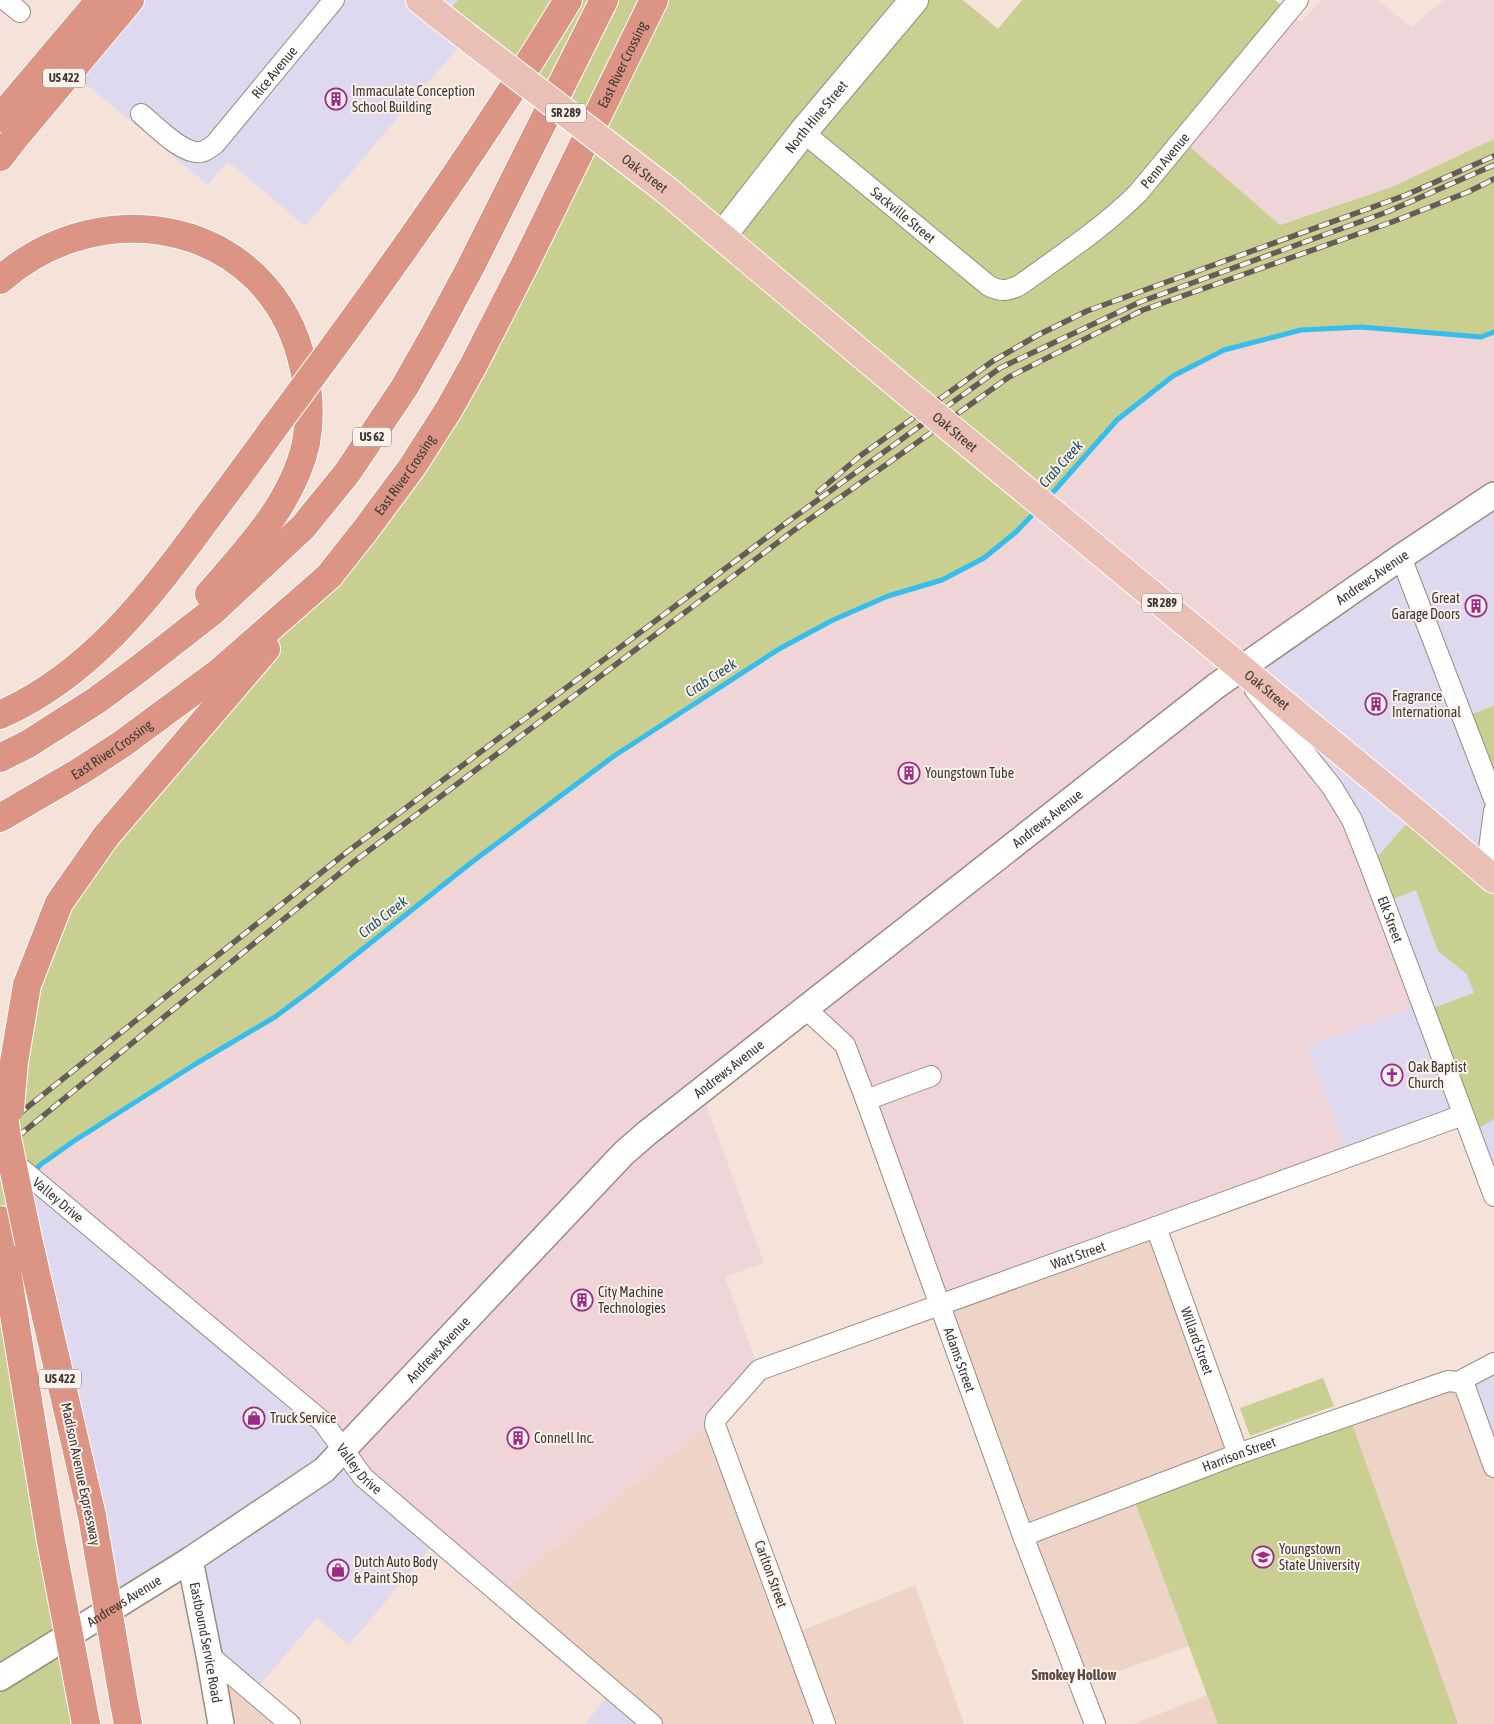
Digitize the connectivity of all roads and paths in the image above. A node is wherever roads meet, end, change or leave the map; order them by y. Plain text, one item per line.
1 (100, 0) edge
2 (130, 0) edge
3 (334, 0) edge
4 (420, 0) edge
5 (568, 0) edge
6 (604, 0) edge
7 (654, 0) edge
8 (914, 0) edge
9 (1298, 0) edge
10 (141, 114) dead end
11 (0, 118) edge
12 (803, 132) junction
13 (0, 157) edge
14 (722, 236) junction
15 (0, 280) edge
16 (1005, 291) joint
17 (1494, 495) edge
18 (1401, 557) junction
19 (329, 576) junction
20 (1235, 672) junction
21 (97, 700) junction
22 (0, 715) edge
23 (0, 758) edge
24 (1494, 799) edge
25 (1494, 811) edge
26 (0, 818) edge
27 (1490, 875) edge
28 (806, 1009) junction
29 (931, 1076) dead end
30 (0, 1085) edge
31 (866, 1100) junction
32 (1463, 1115) junction
33 (4, 1147) edge
34 (1493, 1193) edge
35 (0, 1225) edge
36 (1156, 1228) junction
37 (939, 1305) junction
38 (1494, 1363) edge
39 (1458, 1382) junction
40 (715, 1425) joint
41 (343, 1449) junction
42 (1238, 1454) junction
43 (1494, 1467) edge
44 (1023, 1536) junction
45 (190, 1560) junction
46 (209, 1655) junction
47 (0, 1678) edge
48 (126, 1713) edge
49 (86, 1724) edge
50 (221, 1724) edge
51 (290, 1724) edge
52 (652, 1724) edge
53 (825, 1724) edge
54 (1095, 1724) edge

1 - 11 highway, US 422
2 - 13 highway, US 422
3 - 10 street, Rice Avenue
4 - 14 main road, Oak Street / SR 289, bridge
5 - 22 highway, bridge
6 - 21 highway, US 62
7 - 19 highway, East River Crossing
8 - 12 main road, North Hine Street
9 - 16 street, Penn Avenue
12 - 14 main road, North Hine Street
12 - 16 street, Sackville Street
14 - 27 main road, Oak Street / SR 289, bridge
15 - 21 highway
17 - 18 street, Andrews Avenue
18 - 20 street, Andrews Avenue
18 - 24 street
19 - 26 highway, East River Crossing
19 - 33 highway, bridge
20 - 28 street, Andrews Avenue
20 - 32 street, Elk Street
21 - 23 highway, US 62
25 - 27 street
28 - 31 street, Adams Street
28 - 41 street, Andrews Avenue
29 - 31 street
30 - 33 highway, US 422, bridge
31 - 37 street, Adams Street
32 - 34 street, Elk Street
32 - 36 street, Watt Street
33 - 41 street, Valley Drive
33 - 48 highway, Madison Avenue Expressway / US 422, bridge
35 - 49 highway, US 422, bridge
36 - 37 street, Watt Street
36 - 42 street, Willard Street
37 - 40 street, Watt Street
37 - 44 street, Adams Street
38 - 39 street
39 - 42 street, Harrison Street
39 - 43 street
40 - 53 street, Carlton Street
41 - 45 street, Andrews Avenue
41 - 52 street, Valley Drive
42 - 44 street, Harrison Street
44 - 54 street, Adams Street
45 - 46 street, Eastbound Service Road
45 - 47 street, Andrews Avenue
46 - 50 street, Eastbound Service Road
46 - 51 street

